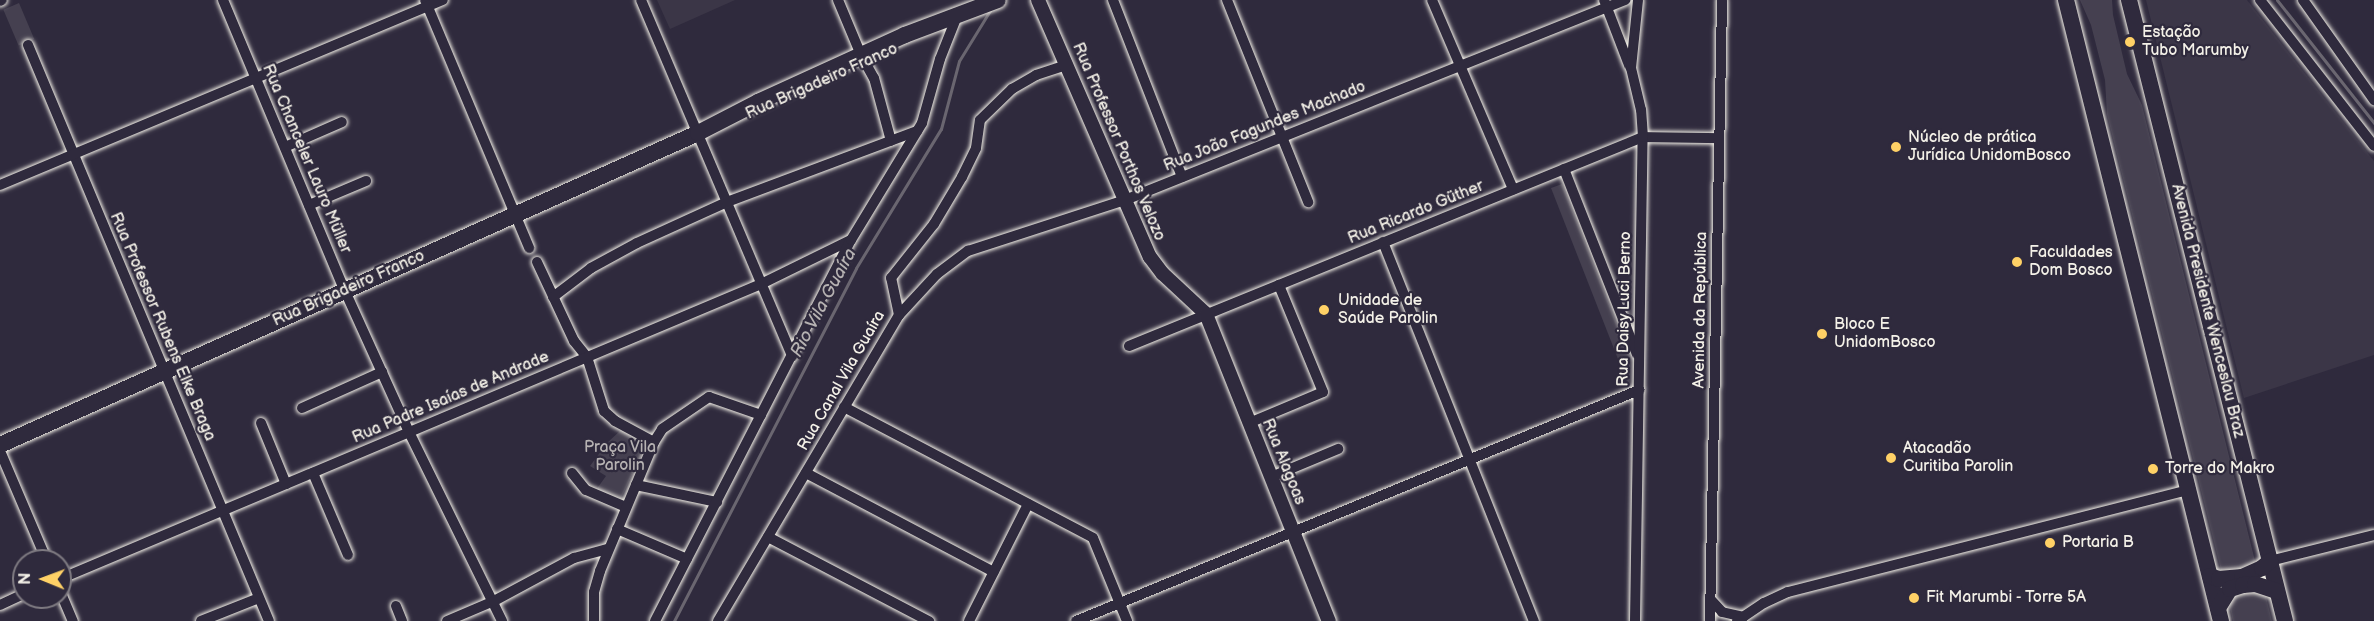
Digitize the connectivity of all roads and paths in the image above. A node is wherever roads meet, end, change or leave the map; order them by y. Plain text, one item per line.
1 (223, 0) edge
2 (443, 0) edge
3 (641, 0) edge
4 (838, 0) edge
5 (998, 0) edge
6 (1038, 0) edge
7 (1113, 0) edge
8 (1227, 0) edge
9 (1432, 0) edge
10 (1625, 0) edge
11 (1638, 0) edge
12 (1722, 0) edge
13 (2066, 0) edge
14 (2129, 0) edge
15 (2260, 0) edge
16 (2303, 0) edge
17 (426, 3) edge
18 (1606, 4) edge
19 (949, 20) junction
20 (28, 45) dead end
21 (864, 59) junction
22 (940, 59) junction
23 (1066, 65) junction
24 (1460, 66) junction
25 (1631, 68) junction
26 (256, 78) junction
27 (2374, 100) edge
28 (342, 122) dead end
29 (917, 131) junction
30 (698, 133) junction
31 (1643, 136) junction
32 (1282, 137) junction
33 (1719, 138) junction
34 (891, 141) junction
35 (2374, 146) edge
36 (285, 147) junction
37 (74, 154) junction
38 (1564, 169) junction
39 (1182, 177) junction
40 (366, 181) dead end
41 (0, 185) edge
42 (1513, 189) junction
43 (1125, 200) junction
44 (727, 202) junction
45 (1308, 202) dead end
46 (309, 205) junction
47 (515, 214) junction
48 (851, 240) junction
49 (1383, 242) junction
50 (529, 248) dead end
51 (537, 262) dead end
52 (761, 284) junction
53 (1279, 285) junction
54 (345, 291) junction
55 (553, 297) junction
56 (899, 315) junction
57 (1206, 315) junction
58 (1129, 346) dead end
59 (792, 356) junction
60 (587, 357) junction
61 (1639, 359) junction
62 (165, 371) junction
63 (382, 372) junction
64 (1639, 390) junction
65 (844, 407) junction
66 (302, 408) dead end
67 (761, 415) junction
68 (261, 423) dead end
69 (1249, 423) junction
70 (409, 432) junction
71 (654, 442) junction
72 (0, 445) edge
73 (1338, 449) dead end
74 (0, 451) edge
75 (1470, 459) junction
76 (806, 472) junction
77 (313, 473) junction
78 (572, 473) dead end
79 (1271, 477) junction
80 (286, 484) junction
81 (636, 485) junction
82 (2188, 490) junction
83 (717, 502) junction
84 (1028, 504) junction
85 (626, 507) junction
86 (223, 511) junction
87 (617, 529) junction
88 (1293, 532) junction
89 (2374, 535) edge
90 (768, 537) junction
91 (42, 549) edge
92 (608, 549) junction
93 (348, 555) dead end
94 (687, 559) junction
95 (2270, 561) junction
96 (994, 572) junction
97 (72, 574) edge
98 (2210, 576) junction
99 (2277, 591) junction
100 (259, 597) junction
101 (1711, 600) junction
102 (494, 601) junction
103 (1120, 603) junction
104 (396, 606) dead end
105 (2220, 614) edge
106 (1740, 619) edge
107 (201, 621) edge
108 (269, 621) edge
109 (402, 621) edge
110 (447, 621) edge
111 (502, 621) edge
112 (594, 621) edge
113 (655, 621) edge
114 (718, 621) edge
115 (929, 621) edge
116 (969, 621) edge
117 (1076, 621) edge
118 (1127, 621) edge
119 (1329, 621) edge
120 (1534, 621) edge
121 (1635, 621) edge
122 (1710, 621) edge
123 (2285, 621) edge

1 - 26 street, Rua Chanceler Lauro Müller
2 - 17 street
3 - 30 street
4 - 21 street
5 - 19 main road, Rua Brigadeiro Franco
6 - 23 street, Rua Professor Porthos Velozo
7 - 39 street
8 - 32 street
9 - 24 street
10 - 18 street, Rua João Fagundes Machado
11 - 25 street, Rua Daisy Luci Berno
12 - 33 street, Avenida da República
13 - 82 main road
14 - 95 main road, Avenida Presidente Wenceslau Braz
15 - 35 street
16 - 27 street
17 - 26 street
17 - 47 street
18 - 24 street, Rua João Fagundes Machado
18 - 25 street
19 - 21 main road, Rua Brigadeiro Franco
19 - 22 street
19 - 22 street
20 - 37 street, Rua Professor Rubens Elke Braga
21 - 30 main road, Rua Brigadeiro Franco
21 - 34 street
22 - 29 street
23 - 43 street, Rua Professor Porthos Velozo
23 - 56 street, Rua Canal Vila Guaíra
24 - 32 street, Rua João Fagundes Machado
24 - 42 street
25 - 31 street, Rua Daisy Luci Berno
26 - 36 street, Rua Chanceler Lauro Müller
26 - 37 street
28 - 36 street
29 - 34 street
29 - 48 street
30 - 44 street
30 - 47 main road, Rua Brigadeiro Franco
31 - 33 street, Rua Ricardo Güther
31 - 38 street, Rua Ricardo Güther
31 - 61 street, Rua Daisy Luci Berno
32 - 39 street, Rua João Fagundes Machado
32 - 45 street
33 - 101 street, Avenida da República
34 - 44 street
36 - 46 street, Rua Chanceler Lauro Müller
37 - 41 street
37 - 62 street, Rua Professor Rubens Elke Braga
38 - 42 street, Rua Ricardo Güther
38 - 61 street
39 - 43 street, Rua João Fagundes Machado
40 - 46 street
42 - 49 street, Rua Ricardo Güther
43 - 56 street, Rua João Fagundes Machado
43 - 57 street, Rua Professor Porthos Velozo
44 - 52 street
44 - 55 street
46 - 54 street, Rua Chanceler Lauro Müller
47 - 50 street
47 - 54 main road, Rua Brigadeiro Franco
48 - 52 street, Rua Padre Isaías de Andrade
48 - 59 street
49 - 53 street, Rua Ricardo Güther
49 - 75 street
51 - 55 street
52 - 59 street
52 - 60 street, Rua Padre Isaías de Andrade
53 - 57 street, Rua Ricardo Güther
53 - 69 street
54 - 62 main road, Rua Brigadeiro Franco
54 - 63 street, Rua Chanceler Lauro Müller
55 - 60 street
56 - 65 street, Rua Canal Vila Guaíra
57 - 58 street, Rua Ricardo Güther
57 - 69 street, Rua Alagoas
59 - 67 street
60 - 70 street, Rua Padre Isaías de Andrade
60 - 71 street
61 - 64 street, Rua Daisy Luci Berno
62 - 72 main road, Rua Brigadeiro Franco
62 - 86 street, Rua Professor Rubens Elke Braga
63 - 66 street
63 - 70 street, Rua Chanceler Lauro Müller
64 - 75 street
64 - 121 street, Rua Daisy Luci Berno
65 - 76 street, Rua Canal Vila Guaíra
65 - 84 street
67 - 71 street
67 - 83 street
68 - 80 street
69 - 79 street, Rua Alagoas
70 - 77 street, Rua Padre Isaías de Andrade
70 - 102 street, Rua Chanceler Lauro Müller
71 - 81 street
73 - 79 street
74 - 91 street
75 - 88 street
75 - 120 street
76 - 90 street, Rua Canal Vila Guaíra
76 - 96 street
77 - 80 street, Rua Padre Isaías de Andrade
77 - 93 street
78 - 85 street
79 - 88 street, Rua Alagoas
80 - 86 street, Rua Padre Isaías de Andrade
81 - 83 street
81 - 85 street
82 - 98 main road
82 - 106 street
83 - 94 street
84 - 96 street
84 - 103 street
85 - 87 street
86 - 97 street, Rua Padre Isaías de Andrade
86 - 100 street, Rua Professor Rubens Elke Braga
87 - 92 street
87 - 94 street
88 - 103 street
88 - 119 street, Rua Alagoas
89 - 95 street
90 - 114 street, Rua Canal Vila Guaíra
90 - 115 street
92 - 102 street
92 - 112 street
94 - 113 street
95 - 98 main road
95 - 99 main road, Avenida Presidente Wenceslau Braz
96 - 116 street
98 - 105 main road
99 - 105 main road
99 - 123 main road, Avenida Presidente Wenceslau Braz
100 - 107 street
100 - 108 street, Rua Professor Rubens Elke Braga
101 - 106 street
101 - 122 street, Avenida da República
102 - 110 street
102 - 111 street, Rua Chanceler Lauro Müller
103 - 117 street
103 - 118 street
104 - 109 street

